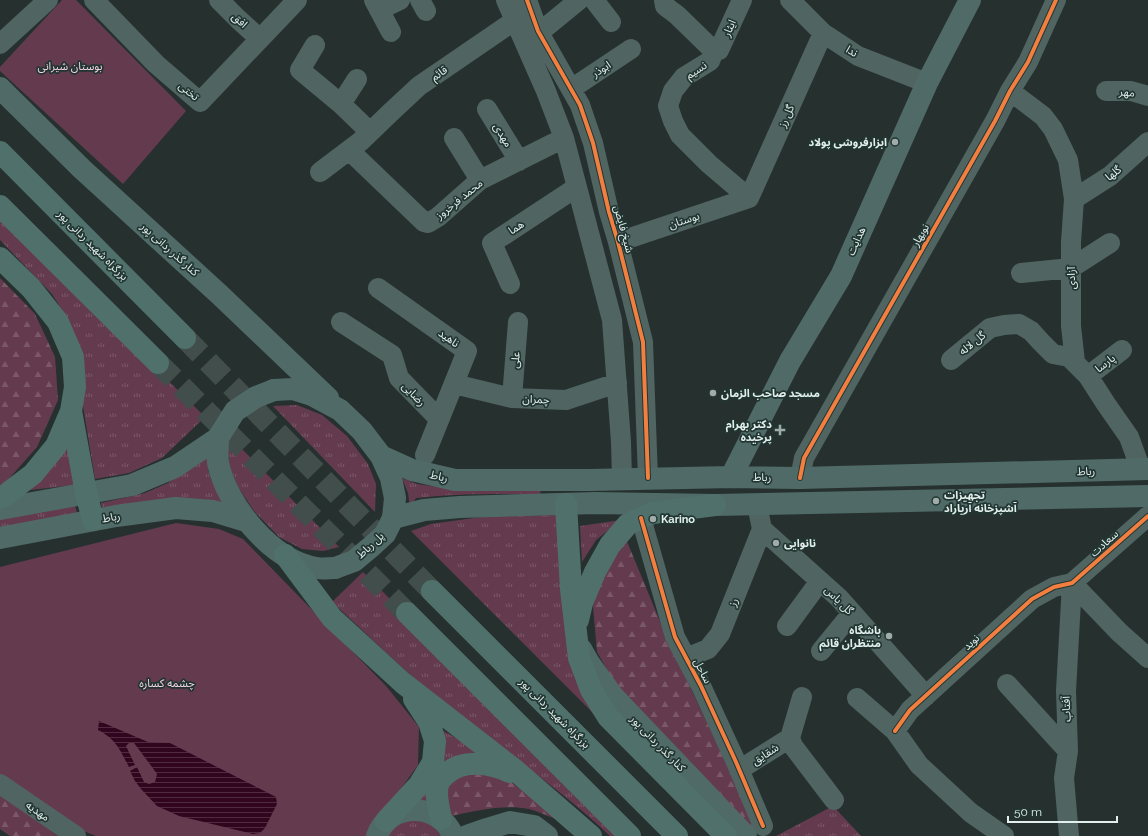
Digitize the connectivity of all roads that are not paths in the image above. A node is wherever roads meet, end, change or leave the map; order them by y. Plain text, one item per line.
1 (48, 0) edge
2 (94, 0) edge
3 (219, 0) edge
4 (297, 0) edge
5 (400, 0) edge
6 (506, 0) edge
7 (527, 0) edge
8 (579, 0) edge
9 (594, 0) edge
10 (664, 0) edge
11 (742, 0) edge
12 (790, 0) edge
13 (970, 0) edge
14 (1056, 0) edge
15 (376, 5) edge
16 (514, 21) junction
17 (611, 22) dead end
18 (391, 32) dead end
19 (823, 33) junction
20 (530, 35) junction
21 (260, 39) junction
22 (0, 44) edge
23 (315, 45) dead end
24 (631, 49) dead end
25 (714, 51) junction
26 (357, 79) dead end
27 (927, 83) junction
28 (0, 88) edge
29 (571, 89) junction
30 (1010, 91) junction
31 (1106, 91) dead end
32 (1148, 96) edge
33 (341, 104) junction
34 (487, 109) dead end
35 (370, 132) junction
36 (454, 138) dead end
37 (564, 138) junction
38 (1148, 142) edge
39 (349, 150) junction
40 (0, 152) edge
41 (519, 161) junction
42 (320, 172) dead end
43 (480, 180) junction
44 (577, 187) junction
45 (749, 198) junction
46 (1074, 199) junction
47 (0, 206) edge
48 (618, 242) junction
49 (1110, 243) dead end
50 (0, 258) edge
51 (1071, 268) junction
52 (1021, 273) dead end
53 (510, 284) dead end
54 (378, 288) dead end
55 (341, 322) dead end
56 (518, 322) dead end
57 (185, 338) tunnel mouth
58 (1122, 350) dead end
59 (951, 360) dead end
60 (1075, 362) junction
61 (158, 363) tunnel mouth
62 (1088, 376) junction
63 (617, 383) junction
64 (454, 384) junction
65 (512, 398) junction
66 (340, 410) junction
67 (71, 411) junction
68 (439, 419) junction
69 (218, 438) junction
70 (425, 455) dead end
71 (381, 456) junction
72 (1144, 470) edge
73 (731, 477) junction
74 (648, 478) junction
75 (800, 478) junction
76 (622, 479) junction
77 (565, 480) junction
78 (86, 493) junction
79 (1148, 496) edge
80 (0, 497) edge
81 (566, 504) junction
82 (757, 505) junction
83 (715, 506) junction
84 (0, 509) edge
85 (1148, 516) edge
86 (393, 518) junction
87 (641, 518) junction
88 (93, 520) junction
89 (246, 521) junction
90 (762, 529) junction
91 (0, 538) edge
92 (285, 556) junction
93 (820, 581) junction
94 (1072, 582) junction
95 (432, 591) tunnel mouth
96 (407, 613) tunnel mouth
97 (852, 613) junction
98 (787, 626) dead end
99 (577, 636) junction
100 (821, 651) dead end
101 (686, 658) junction
102 (1148, 658) edge
103 (403, 683) junction
104 (1007, 684) dead end
105 (926, 696) junction
106 (802, 697) dead end
107 (857, 698) dead end
108 (895, 731) junction
109 (790, 738) junction
110 (1068, 751) junction
111 (739, 770) junction
112 (526, 780) junction
113 (0, 784) edge
114 (834, 800) dead end
115 (447, 827) edge
116 (382, 829) edge
117 (755, 831) edge
118 (76, 836) edge
119 (468, 836) edge
120 (547, 836) edge
121 (591, 836) edge
122 (630, 836) edge
123 (677, 836) edge
124 (726, 836) edge
125 (1004, 836) edge
126 (1069, 836) edge

1 - 22 street
2 - 21 street, تختی
3 - 21 street, افق
4 - 21 street, تختی
5 - 15 street
6 - 16 street, شیخ فایض
7 - 20 street, شیخ فایض
8 - 20 street
9 - 17 street
10 - 25 street, نسیم
11 - 25 street, ایثار
12 - 19 street, ندا
13 - 27 main road, هدایت
14 - 30 street, نوبهار
15 - 18 street
16 - 20 street, شیخ فایض
16 - 35 street, قائم
19 - 27 street, ندا
19 - 45 street, گل رز
20 - 29 street, شیخ فایض
20 - 37 street, شیخ فایض
23 - 33 street
24 - 29 street, ابوذر
25 - 45 street, نسیم
26 - 33 street
27 - 73 main road, هدایت
28 - 66 main road, کنار گذر ردانی پور
29 - 48 street, شیخ فایض
30 - 46 street, آزادی
30 - 75 street, نوبهار
31 - 32 street, مهر
33 - 35 street
34 - 41 street, مهدی
35 - 39 street, قائم
36 - 43 street
37 - 41 street, محمد فرخروز
37 - 44 street, شیخ فایض
38 - 46 street, گلها
39 - 42 street, قائم
39 - 43 street, محمد فرخروز
40 - 57 highway, بزرگراه شهید ردانی پور
41 - 43 street, محمد فرخروز
44 - 53 street, هما
44 - 63 street, شیخ فایض
45 - 48 street, بوستان
46 - 51 street, آزادی
47 - 61 highway
48 - 74 street, شیخ فایض
49 - 51 street
50 - 67 highway
51 - 52 street
51 - 60 street, آزادی
54 - 64 street, ناهید
55 - 68 street, رضایی
56 - 65 street, علی
58 - 62 street, پارسا
59 - 60 street, گل لاله
60 - 62 street
62 - 72 street
63 - 65 street, چمران
63 - 76 street, شیخ فایض
64 - 65 street, چمران
64 - 68 street, ناهید
66 - 69 main road, پل رباط, bridge
66 - 71 main road, پل رباط
67 - 78 highway
67 - 80 highway
68 - 70 street, ناهید
69 - 78 main road
69 - 89 main road, پل رباط
71 - 77 main road, رباط
71 - 86 main road, پل رباط
72 - 75 main road, رباط
73 - 74 main road, رباط
73 - 75 main road, رباط
74 - 76 main road, رباط
76 - 77 main road, رباط
77 - 81 main road
78 - 84 main road
78 - 88 highway
79 - 82 main road
81 - 83 main road
81 - 86 main road
81 - 99 highway
82 - 83 main road
82 - 90 street
83 - 87 highway
85 - 94 street, سعادت
86 - 92 main road, پل رباط, bridge
87 - 99 highway
87 - 101 street, ساحل
88 - 89 main road, رباط
88 - 91 main road, رباط
89 - 92 main road, پل رباط
90 - 93 street, گل یاس
90 - 101 street, رز
92 - 103 highway
93 - 97 street, گل یاس
93 - 98 street
94 - 102 street
94 - 105 street, نوید
94 - 110 street, آفتاب
95 - 123 highway, بزرگراه شهید ردانی پور
96 - 122 highway
97 - 100 street
97 - 105 street, گل یاس
99 - 117 main road, کنار گذر ردانی پور
99 - 124 highway
101 - 111 street, ساحل
103 - 112 highway
103 - 116 highway
104 - 110 street
105 - 108 street, نوید
106 - 109 street
107 - 108 street
108 - 125 street
109 - 111 street, شقایق
109 - 114 street
110 - 126 street, آفتاب
111 - 117 street, ساحل
112 - 115 highway
112 - 121 highway
113 - 118 street, مهدیه
115 - 116 main road
119 - 120 main road

